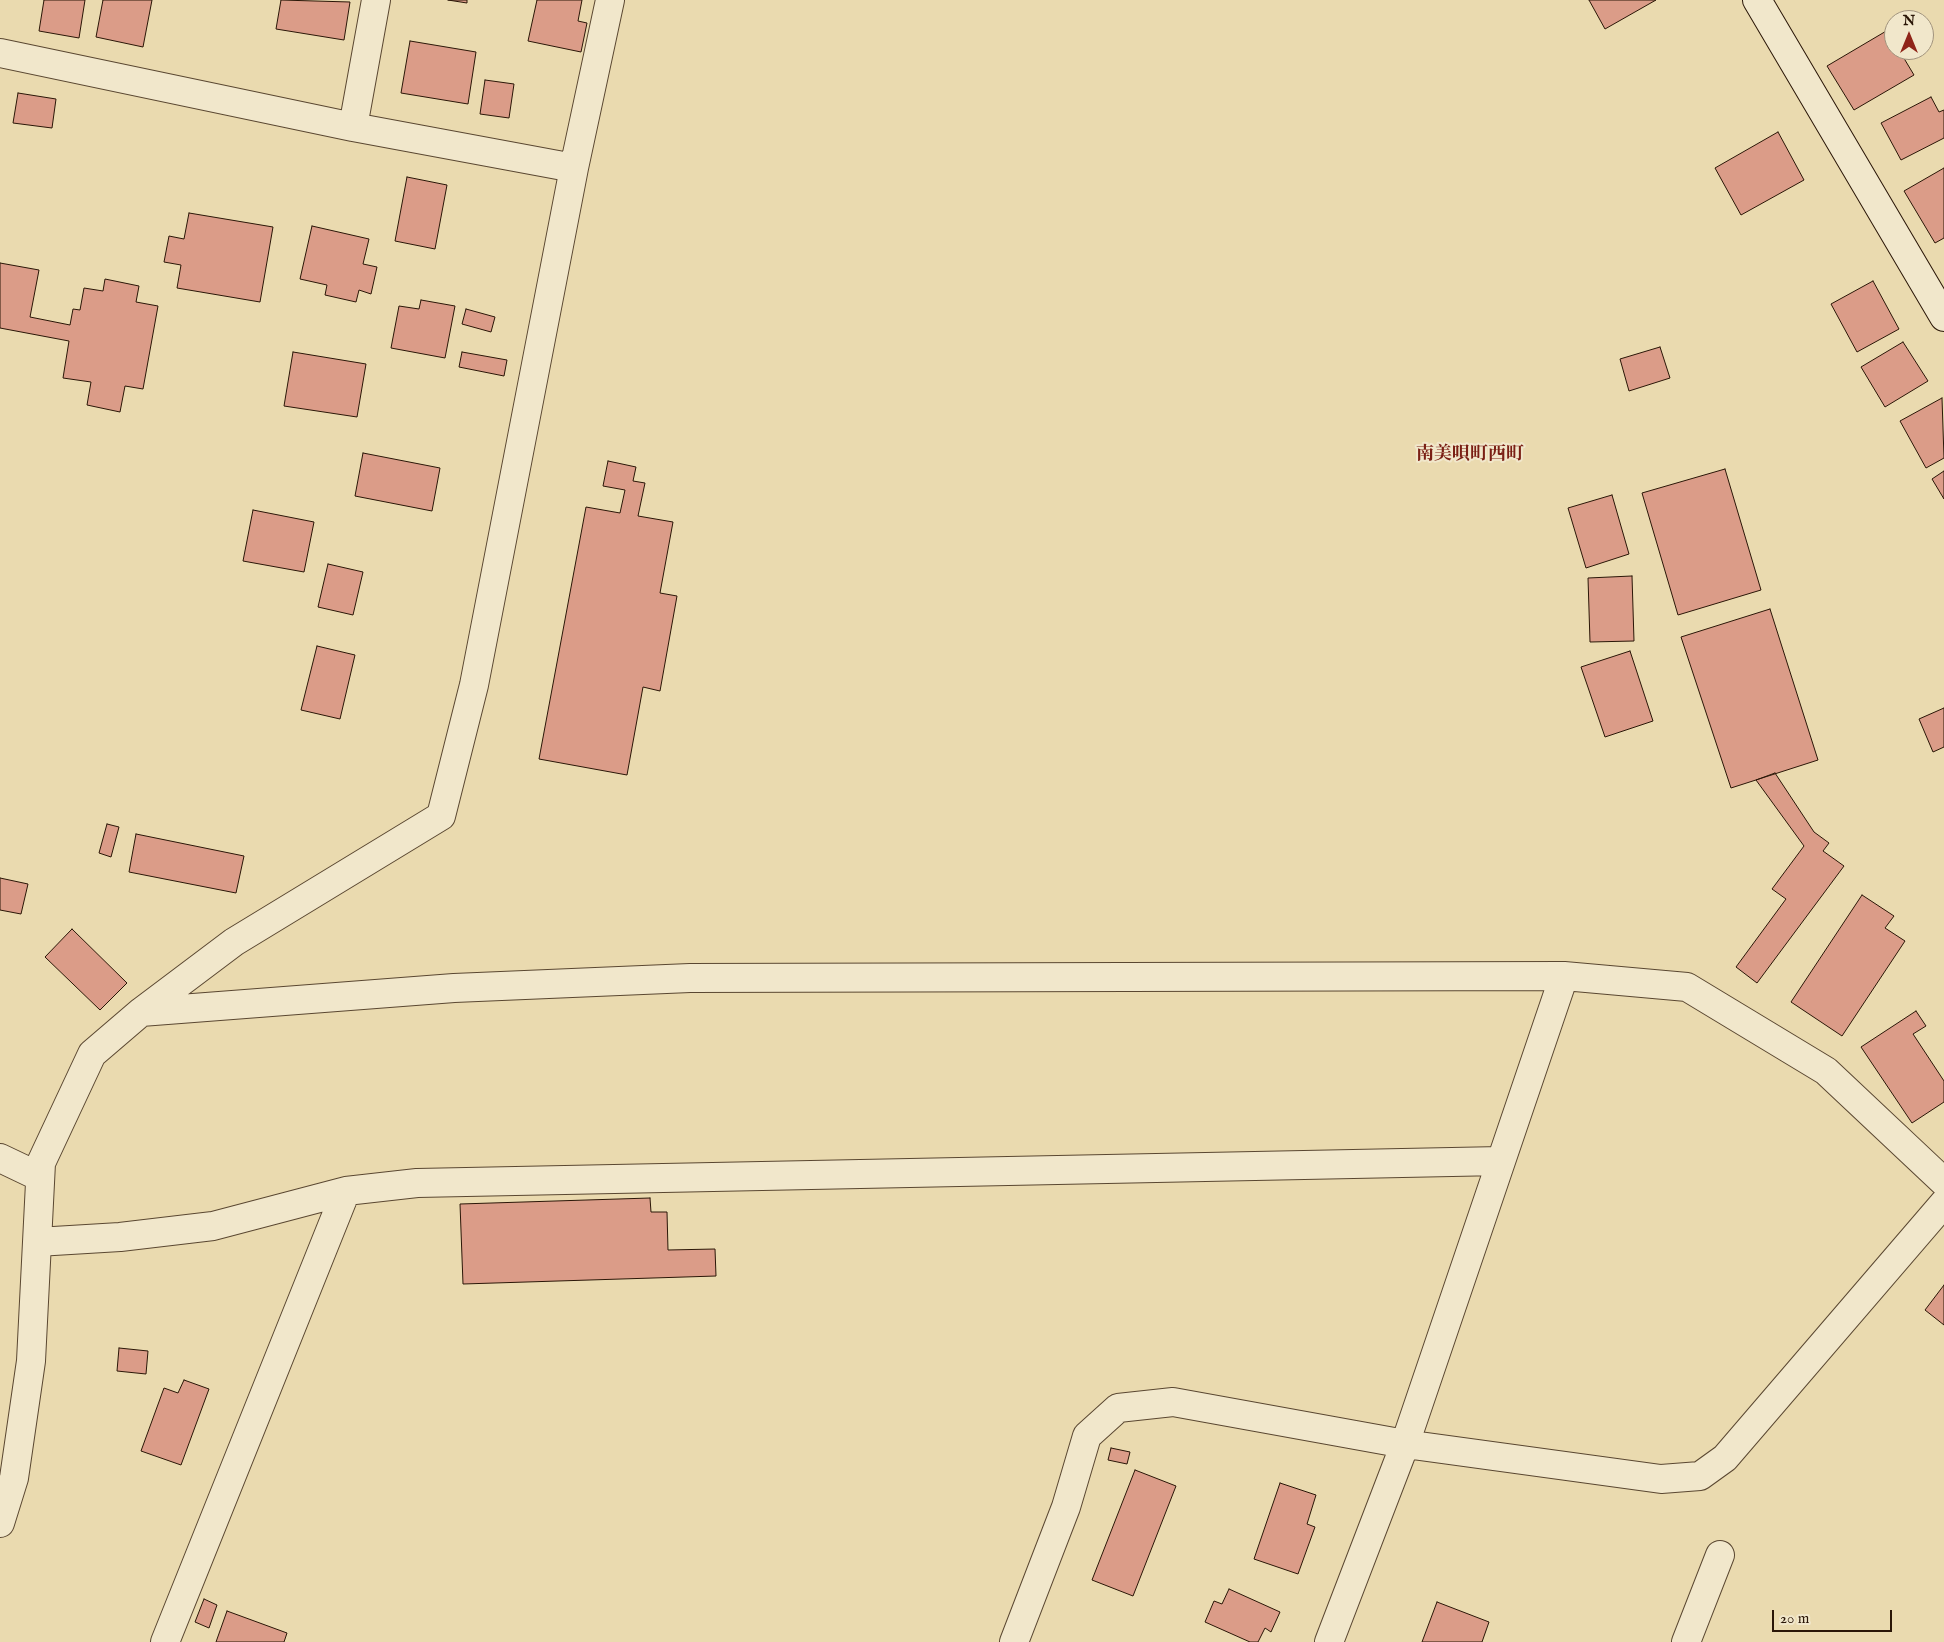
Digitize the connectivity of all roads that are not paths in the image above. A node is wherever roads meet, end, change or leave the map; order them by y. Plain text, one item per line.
1 (376, 0) edge
2 (610, 0) edge
3 (1757, 0) edge
4 (0, 53) edge
5 (353, 127) junction
6 (574, 168) junction
7 (1944, 317) edge
8 (1564, 976) junction
9 (141, 1012) junction
10 (0, 1158) edge
11 (1501, 1161) junction
12 (40, 1177) junction
13 (1944, 1182) edge
14 (346, 1191) junction
15 (1944, 1203) edge
16 (37, 1242) junction
17 (1405, 1444) junction
18 (0, 1523) edge
19 (1720, 1555) dead end
20 (164, 1642) edge
21 (1014, 1642) edge
22 (1329, 1642) edge
23 (1686, 1642) edge

1 - 5 street
2 - 6 street
3 - 7 street
4 - 5 street
5 - 6 street
6 - 9 street
8 - 9 street
8 - 11 street
8 - 13 street
9 - 12 street
10 - 12 street
11 - 14 street
11 - 17 street
12 - 16 street
14 - 16 street
14 - 20 street
15 - 17 street
16 - 18 street
17 - 21 street
17 - 22 street
19 - 23 street

